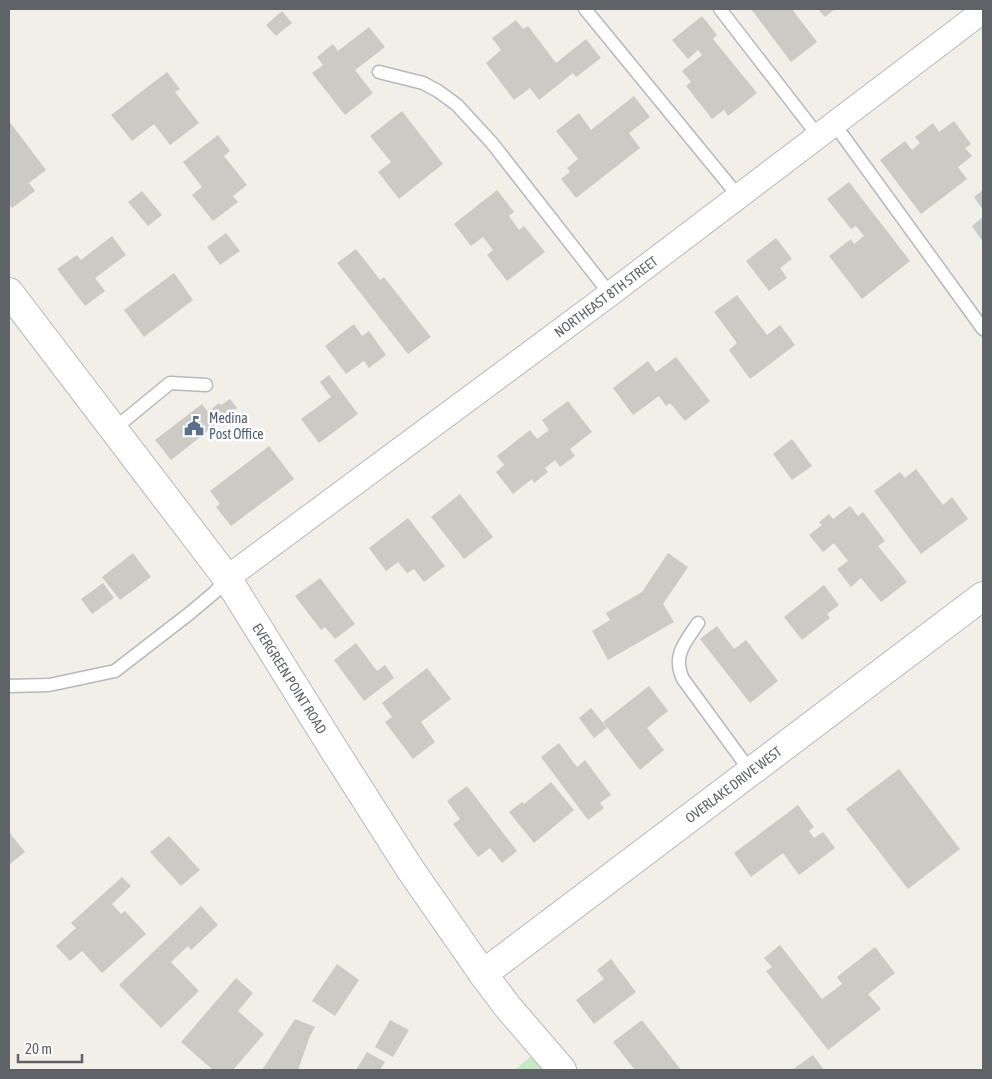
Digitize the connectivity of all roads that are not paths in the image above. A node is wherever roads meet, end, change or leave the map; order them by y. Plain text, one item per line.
1 (585, 9) edge
2 (720, 9) edge
3 (983, 11) edge
4 (379, 72) dead end
5 (827, 131) junction
6 (740, 197) junction
7 (9, 292) edge
8 (610, 294) junction
9 (983, 329) edge
10 (206, 386) dead end
11 (114, 429) junction
12 (227, 578) junction
13 (983, 596) edge
14 (698, 623) dead end
15 (9, 686) edge
16 (752, 772) junction
17 (483, 974) junction
18 (562, 1070) edge

1 - 6 lane
2 - 5 lane
3 - 5 street, NORTHEAST 8TH STREET
4 - 8 lane
5 - 6 street, NORTHEAST 8TH STREET
5 - 9 lane
6 - 8 street, NORTHEAST 8TH STREET
7 - 11 street, EVERGREEN POINT ROAD
8 - 12 street, NORTHEAST 8TH STREET
10 - 11 lane
11 - 12 street, EVERGREEN POINT ROAD
12 - 15 lane
12 - 17 street, EVERGREEN POINT ROAD
13 - 16 street, OVERLAKE DRIVE WEST
14 - 16 lane
16 - 17 street, OVERLAKE DRIVE WEST
17 - 18 street, EVERGREEN POINT ROAD

